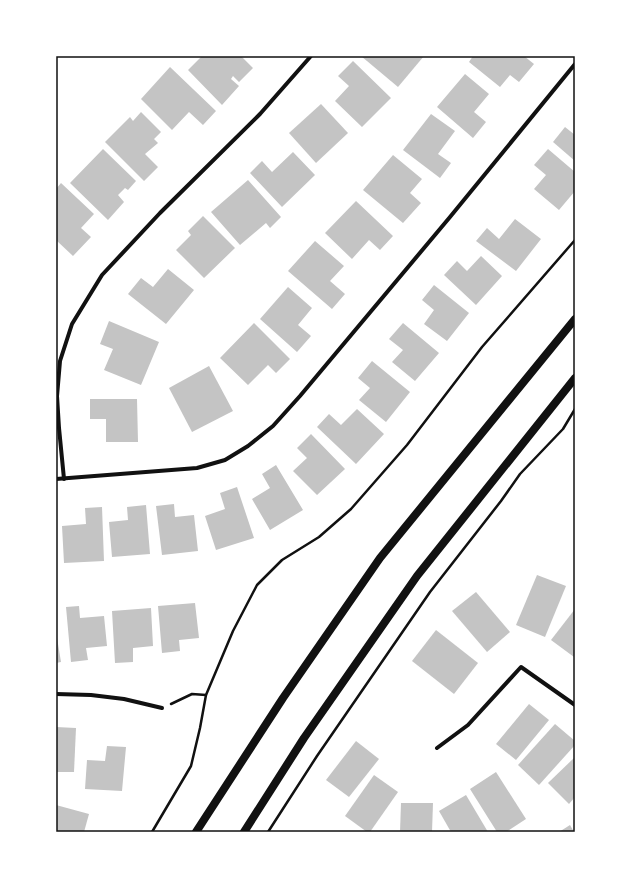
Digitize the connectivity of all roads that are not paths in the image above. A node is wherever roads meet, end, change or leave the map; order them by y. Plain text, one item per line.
1 (311, 56) edge
2 (575, 64) edge
3 (575, 319) edge
4 (575, 378) edge
5 (56, 479) edge
6 (64, 480) junction
7 (56, 694) edge
8 (575, 705) edge
9 (162, 708) road end
10 (437, 748) dead end
11 (196, 832) edge
12 (244, 832) edge

1 - 6 street
2 - 6 street
3 - 11 main road
4 - 12 main road
5 - 6 street
7 - 9 street
8 - 10 street

